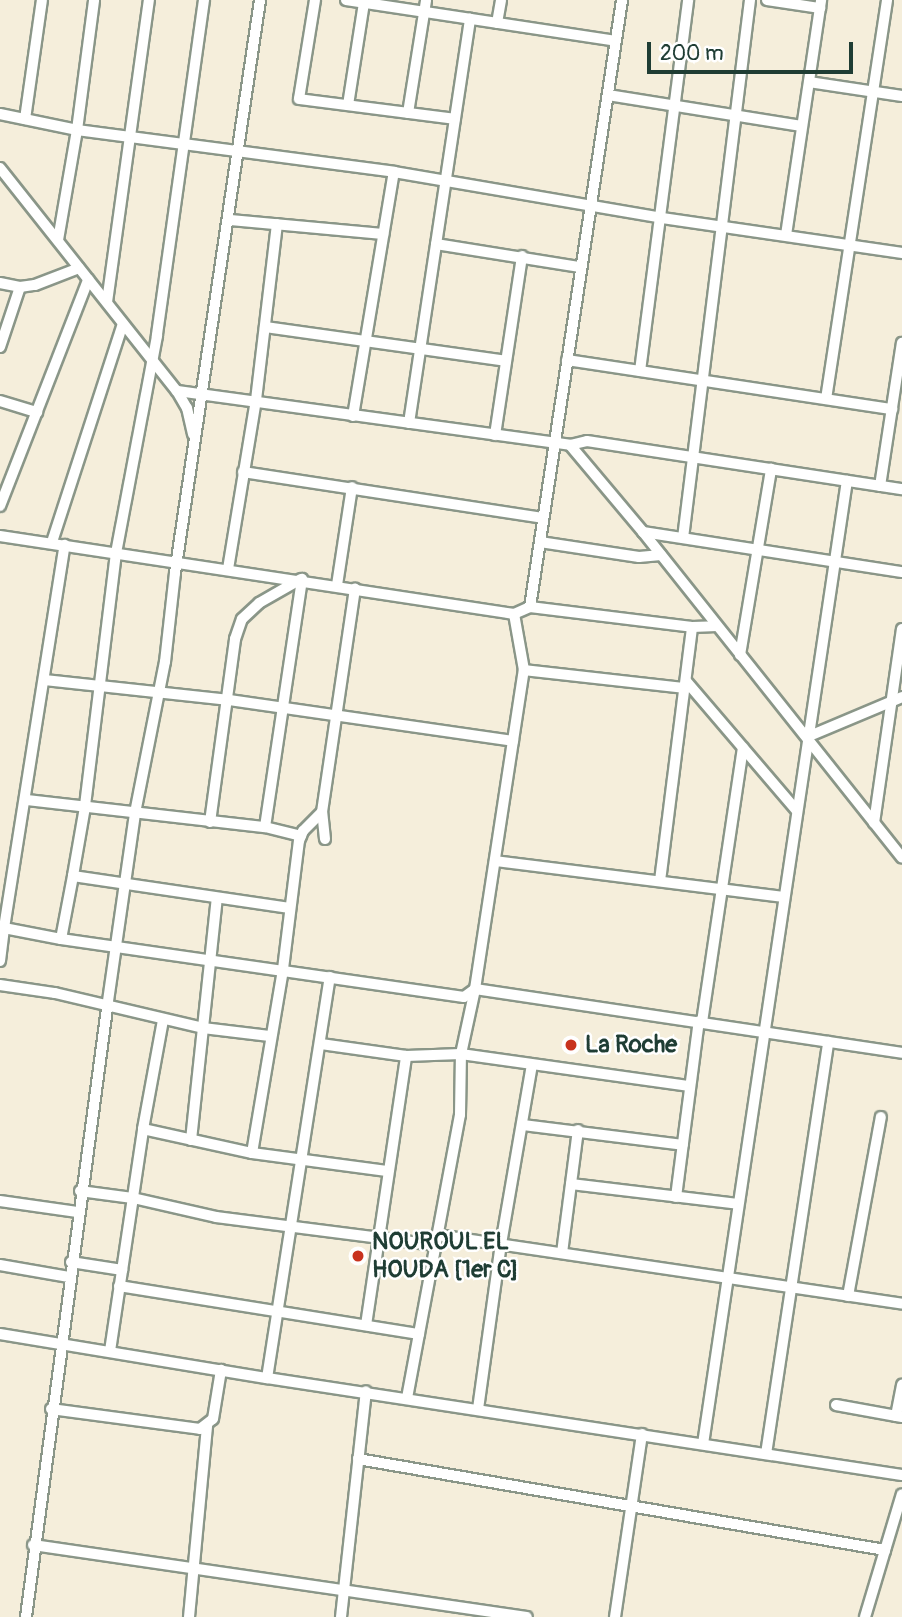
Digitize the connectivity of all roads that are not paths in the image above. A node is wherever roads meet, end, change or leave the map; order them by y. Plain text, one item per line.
1 (42, 0) edge
2 (94, 0) edge
3 (149, 0) edge
4 (204, 0) edge
5 (260, 0) edge
6 (315, 0) edge
7 (346, 0) edge
8 (426, 0) edge
9 (501, 0) edge
10 (622, 0) edge
11 (688, 0) edge
12 (750, 0) edge
13 (768, 0) edge
14 (887, 0) edge
15 (364, 3) junction
16 (821, 4) edge
17 (425, 12) junction
18 (470, 19) junction
19 (498, 23) junction
20 (616, 41) junction
21 (809, 82) junction
22 (873, 92) junction
23 (608, 95) junction
24 (902, 96) edge
25 (348, 105) junction
26 (672, 106) junction
27 (408, 113) junction
28 (0, 114) edge
29 (735, 116) junction
30 (25, 119) junction
31 (455, 119) junction
32 (802, 126) junction
33 (77, 130) junction
34 (132, 136) junction
35 (185, 144) junction
36 (237, 150) junction
37 (0, 168) edge
38 (394, 172) junction
39 (445, 180) junction
40 (590, 206) junction
41 (662, 218) junction
42 (230, 220) junction
43 (277, 225) junction
44 (722, 226) junction
45 (383, 234) junction
46 (786, 235) junction
47 (58, 240) junction
48 (436, 244) junction
49 (850, 245) junction
50 (902, 253) edge
51 (522, 256) junction
52 (580, 267) junction
53 (79, 268) junction
54 (88, 280) junction
55 (0, 283) edge
56 (20, 287) junction
57 (107, 302) junction
58 (123, 324) junction
59 (265, 327) junction
60 (365, 341) junction
61 (902, 342) edge
62 (0, 346) edge
63 (420, 349) junction
64 (151, 357) junction
65 (567, 360) junction
66 (506, 361) junction
67 (640, 371) junction
68 (702, 381) junction
69 (177, 391) junction
70 (203, 393) junction
71 (826, 399) junction
72 (256, 400) junction
73 (0, 401) edge
74 (892, 408) junction
75 (37, 412) junction
76 (353, 416) junction
77 (408, 423) junction
78 (495, 435) junction
79 (555, 444) junction
80 (570, 445) junction
81 (195, 446) junction
82 (693, 457) junction
83 (771, 469) junction
84 (243, 472) junction
85 (847, 481) junction
86 (880, 486) junction
87 (352, 487) junction
88 (902, 489) edge
89 (0, 506) edge
90 (542, 517) junction
91 (643, 532) junction
92 (0, 536) edge
93 (683, 538) junction
94 (52, 542) junction
95 (540, 542) junction
96 (65, 545) junction
97 (758, 550) junction
98 (116, 553) junction
99 (661, 555) junction
100 (177, 561) junction
101 (835, 561) junction
102 (228, 569) junction
103 (902, 572) edge
104 (302, 579) junction
105 (337, 585) junction
106 (355, 588) junction
107 (530, 607) junction
108 (514, 614) junction
109 (717, 626) junction
110 (692, 627) junction
111 (902, 629) edge
112 (740, 655) junction
113 (524, 670) junction
114 (45, 680) junction
115 (685, 684) junction
116 (100, 685) junction
117 (158, 694) junction
118 (902, 697) edge
119 (229, 701) junction
120 (891, 701) junction
121 (282, 708) junction
122 (335, 715) junction
123 (807, 737) junction
124 (513, 741) junction
125 (743, 748) junction
126 (27, 800) junction
127 (85, 807) junction
128 (796, 810) junction
129 (322, 812) junction
130 (135, 813) junction
131 (210, 822) junction
132 (874, 823) junction
133 (265, 827) junction
134 (301, 836) junction
135 (325, 839) dead end
136 (902, 858) edge
137 (495, 861) junction
138 (73, 876) junction
139 (660, 881) junction
140 (125, 884) junction
141 (722, 889) junction
142 (783, 897) junction
143 (217, 898) junction
144 (290, 908) junction
145 (4, 929) junction
146 (61, 939) junction
147 (117, 946) junction
148 (208, 959) junction
149 (0, 961) edge
150 (283, 970) junction
151 (330, 977) junction
152 (0, 985) edge
153 (475, 989) junction
154 (107, 1008) junction
155 (163, 1020) junction
156 (701, 1021) junction
157 (203, 1028) junction
158 (764, 1031) junction
159 (270, 1036) junction
160 (828, 1042) junction
161 (321, 1044) junction
162 (461, 1054) junction
163 (902, 1054) edge
164 (406, 1056) junction
165 (532, 1065) junction
166 (690, 1086) junction
167 (881, 1117) dead end
168 (523, 1125) junction
169 (143, 1129) junction
170 (578, 1130) junction
171 (191, 1140) junction
172 (683, 1144) junction
173 (252, 1153) junction
174 (302, 1159) junction
175 (387, 1171) junction
176 (571, 1184) junction
177 (80, 1191) junction
178 (676, 1197) junction
179 (133, 1198) junction
180 (0, 1201) edge
181 (738, 1204) junction
182 (77, 1212) junction
183 (292, 1224) junction
184 (379, 1236) junction
185 (436, 1240) junction
186 (501, 1244) junction
187 (562, 1253) junction
188 (71, 1262) junction
189 (0, 1265) edge
190 (122, 1270) junction
191 (69, 1277) junction
192 (727, 1278) junction
193 (119, 1286) junction
194 (791, 1288) junction
195 (848, 1296) junction
196 (902, 1304) edge
197 (279, 1311) junction
198 (366, 1325) junction
199 (0, 1334) edge
200 (419, 1334) junction
201 (60, 1343) junction
202 (110, 1351) junction
203 (220, 1370) junction
204 (267, 1378) junction
205 (902, 1385) edge
206 (366, 1391) junction
207 (407, 1398) junction
208 (836, 1405) dead end
209 (51, 1409) junction
210 (478, 1409) junction
211 (899, 1416) edge
212 (207, 1426) junction
213 (642, 1434) junction
214 (703, 1444) junction
215 (766, 1454) junction
216 (358, 1459) junction
217 (902, 1475) edge
218 (902, 1494) edge
219 (631, 1506) junction
220 (33, 1545) junction
221 (885, 1550) junction
222 (194, 1569) junction
223 (344, 1590) junction
224 (496, 1615) edge
225 (26, 1617) edge
226 (189, 1617) edge
227 (341, 1617) edge
228 (527, 1617) edge
229 (615, 1617) edge
230 (864, 1617) edge

1 - 30 street
2 - 33 street
3 - 34 street
4 - 35 street
5 - 36 street
6 - 25 street
7 - 15 street
8 - 17 street
9 - 19 street
10 - 20 street
11 - 26 street
12 - 29 street
13 - 16 street
14 - 22 street
15 - 17 street
15 - 25 street
16 - 21 street
17 - 18 street
17 - 27 street
18 - 19 street
18 - 31 street
19 - 20 street
20 - 23 street
21 - 22 street
21 - 32 street
22 - 24 street
22 - 49 street
23 - 26 street
23 - 40 street
25 - 27 street
26 - 29 street
26 - 41 street
27 - 31 street
28 - 30 street
29 - 32 street
29 - 44 street
30 - 33 street
31 - 39 street
32 - 46 street
33 - 34 street
33 - 47 street
34 - 35 street
34 - 57 street
35 - 36 street
35 - 64 street
36 - 38 street
36 - 42 street
37 - 47 street
38 - 39 street
38 - 45 street
39 - 40 street
39 - 48 street
40 - 41 street
40 - 52 street
41 - 44 street
41 - 67 street
42 - 43 street
42 - 70 street
43 - 45 street
43 - 59 street
44 - 46 street
44 - 68 street
45 - 60 street
46 - 49 street
47 - 53 street
48 - 51 street
48 - 63 street
49 - 50 street
49 - 71 street
51 - 52 street
51 - 66 street
52 - 65 street
53 - 54 street
53 - 56 street
54 - 57 street
54 - 75 street
55 - 56 street
56 - 62 street
57 - 58 street
58 - 64 street
58 - 94 street
59 - 60 street
59 - 72 street
60 - 63 street
60 - 76 street
61 - 74 street
63 - 66 street
63 - 77 street
64 - 69 street
64 - 98 street
65 - 67 street
65 - 79 street
66 - 78 street
67 - 68 street
68 - 71 street
68 - 82 street
69 - 70 street
69 - 81 street
70 - 72 street
70 - 81 street
71 - 74 street
72 - 76 street
72 - 84 street
73 - 75 street
74 - 86 street
75 - 89 street
76 - 77 street
77 - 78 street
78 - 79 street
79 - 80 street
79 - 90 street
80 - 82 street
80 - 91 street
81 - 100 street
82 - 83 street
82 - 93 street
83 - 85 street
83 - 97 street
84 - 87 street
84 - 102 street
85 - 86 street
85 - 101 street
86 - 88 street
87 - 90 street
87 - 105 street
90 - 95 street
91 - 93 street
91 - 99 street
92 - 94 street
93 - 97 street
94 - 96 street
95 - 99 street
95 - 107 street
96 - 98 street
96 - 114 street
97 - 101 street
97 - 112 street
98 - 100 street
98 - 116 street
99 - 109 street
100 - 102 street
100 - 117 street
101 - 103 street
101 - 123 street
102 - 104 street
104 - 105 street
104 - 119 street
104 - 121 street
105 - 106 street
106 - 108 street
106 - 122 street
107 - 108 street
107 - 110 street
108 - 113 street
109 - 110 street
109 - 112 street
110 - 115 street
111 - 120 street
112 - 123 street
113 - 115 street
113 - 124 street
114 - 116 street
114 - 126 street
115 - 125 street
115 - 139 street
116 - 117 street
116 - 127 street
117 - 119 street
117 - 130 street
118 - 120 street
119 - 121 street
119 - 131 street
120 - 123 street
120 - 132 street
121 - 122 street
121 - 133 street
122 - 124 street
122 - 129 street
123 - 128 street
123 - 132 street
124 - 137 street
125 - 128 street
125 - 141 street
126 - 127 street
126 - 145 street
127 - 130 street
127 - 138 street
128 - 142 street
129 - 134 street
129 - 135 street
130 - 131 street
130 - 140 street
131 - 133 street
132 - 136 street
133 - 134 street
134 - 144 street
137 - 139 street
137 - 153 street
138 - 140 street
138 - 146 street
139 - 141 street
140 - 143 street
140 - 147 street
141 - 142 street
141 - 156 street
142 - 158 street
143 - 144 street
143 - 148 street
144 - 150 street
145 - 146 street
145 - 149 street
146 - 147 street
147 - 148 street
147 - 154 street
148 - 150 street
148 - 157 street
150 - 151 street
150 - 159 street
151 - 153 street
151 - 161 street
152 - 154 street
153 - 156 street
153 - 162 street
154 - 155 street
154 - 177 street
155 - 157 street
155 - 169 street
156 - 158 street
156 - 166 street
157 - 159 street
157 - 171 street
158 - 160 street
158 - 181 street
159 - 173 street
160 - 163 street
160 - 194 street
161 - 164 street
161 - 174 street
162 - 164 street
162 - 165 street
162 - 185 street
164 - 175 street
165 - 166 street
165 - 168 street
166 - 172 street
167 - 195 street
168 - 170 street
168 - 186 street
169 - 171 street
169 - 179 street
170 - 172 street
170 - 176 street
171 - 173 street
172 - 178 street
173 - 174 street
174 - 175 street
174 - 183 street
175 - 184 street
176 - 178 street
176 - 187 street
177 - 179 street
177 - 182 street
178 - 181 street
179 - 183 street
179 - 190 street
180 - 182 street
181 - 192 street
182 - 188 street
183 - 184 street
183 - 197 street
184 - 185 street
184 - 198 street
185 - 186 street
185 - 200 street
186 - 187 street
186 - 210 street
187 - 192 street
188 - 190 street
188 - 191 street
189 - 191 street
190 - 193 street
191 - 201 street
192 - 194 street
192 - 214 street
193 - 197 street
193 - 202 street
194 - 195 street
194 - 215 street
195 - 196 street
197 - 198 street
197 - 204 street
198 - 200 street
199 - 201 street
200 - 207 street
201 - 202 street
201 - 209 street
202 - 203 street
203 - 204 street
203 - 212 street
204 - 206 street
205 - 211 street
206 - 207 street
206 - 216 street
207 - 210 street
208 - 211 street
209 - 212 street
209 - 220 street
210 - 213 street
212 - 222 street
213 - 214 street
213 - 219 street
214 - 215 street
215 - 217 street
216 - 219 street
216 - 223 street
218 - 221 street
219 - 221 street
219 - 229 street
220 - 222 street
220 - 225 street
221 - 230 street
222 - 223 street
222 - 226 street
223 - 224 street
223 - 227 street
224 - 228 street

